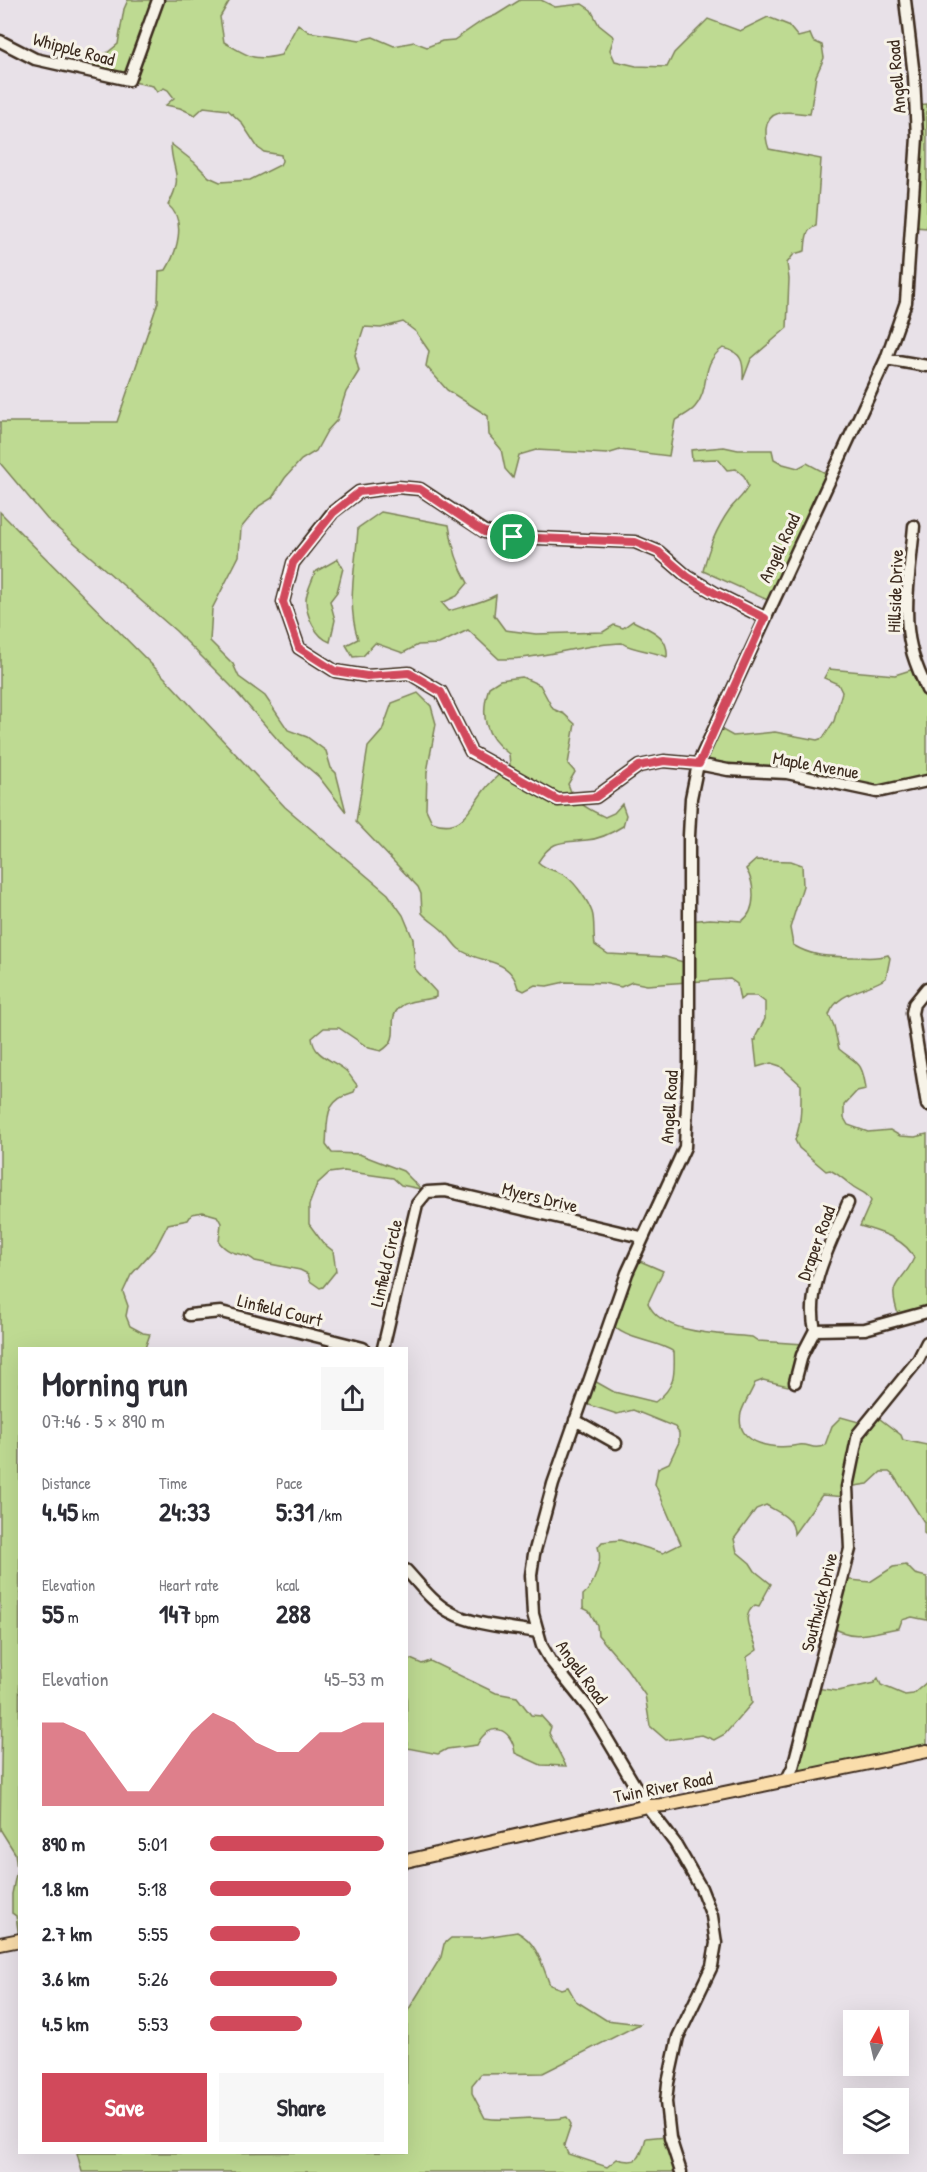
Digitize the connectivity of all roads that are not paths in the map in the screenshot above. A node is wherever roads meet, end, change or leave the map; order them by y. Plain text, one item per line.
1 (158, 0) edge
2 (905, 0) edge
3 (0, 42) edge
4 (886, 359) junction
5 (927, 366) edge
6 (914, 526) dead end
7 (765, 618) junction
8 (927, 690) edge
9 (699, 764) junction
10 (927, 781) edge
11 (927, 988) edge
12 (927, 1105) edge
13 (429, 1192) joint
14 (848, 1203) dead end
15 (642, 1237) junction
16 (927, 1312) edge
17 (189, 1315) dead end
18 (815, 1330) junction
19 (927, 1342) edge
20 (359, 1347) edge
21 (383, 1347) edge
22 (795, 1382) dead end
23 (575, 1420) junction
24 (616, 1443) dead end
25 (408, 1572) edge
26 (537, 1632) junction
27 (927, 1751) edge
28 (786, 1781) junction
29 (647, 1806) junction
30 (408, 1861) edge
31 (18, 1940) edge
32 (0, 1944) edge
33 (681, 2172) edge

1 - 3 street, Whipple Road
2 - 4 street, Angell Road
4 - 5 street
4 - 7 street, Angell Road
6 - 8 street, Hillside Drive
7 - 9 street, Angell Road
7 - 9 street, Maple Avenue
9 - 10 street, Maple Avenue
9 - 15 street, Angell Road
11 - 12 street
13 - 15 street, Myers Drive
13 - 21 street, Linfield Circle
14 - 18 street, Draper Road
15 - 23 street, Angell Road
16 - 18 street
17 - 20 street, Linfield Court
18 - 22 street, Draper Road
19 - 28 street, Southwick Drive
23 - 24 street
23 - 26 street, Angell Road
25 - 26 street
26 - 29 street, Angell Road
27 - 28 main road, Twin River Road
28 - 29 main road, Twin River Road
29 - 30 main road, Twin River Road
29 - 33 street, Angell Road
31 - 32 main road

